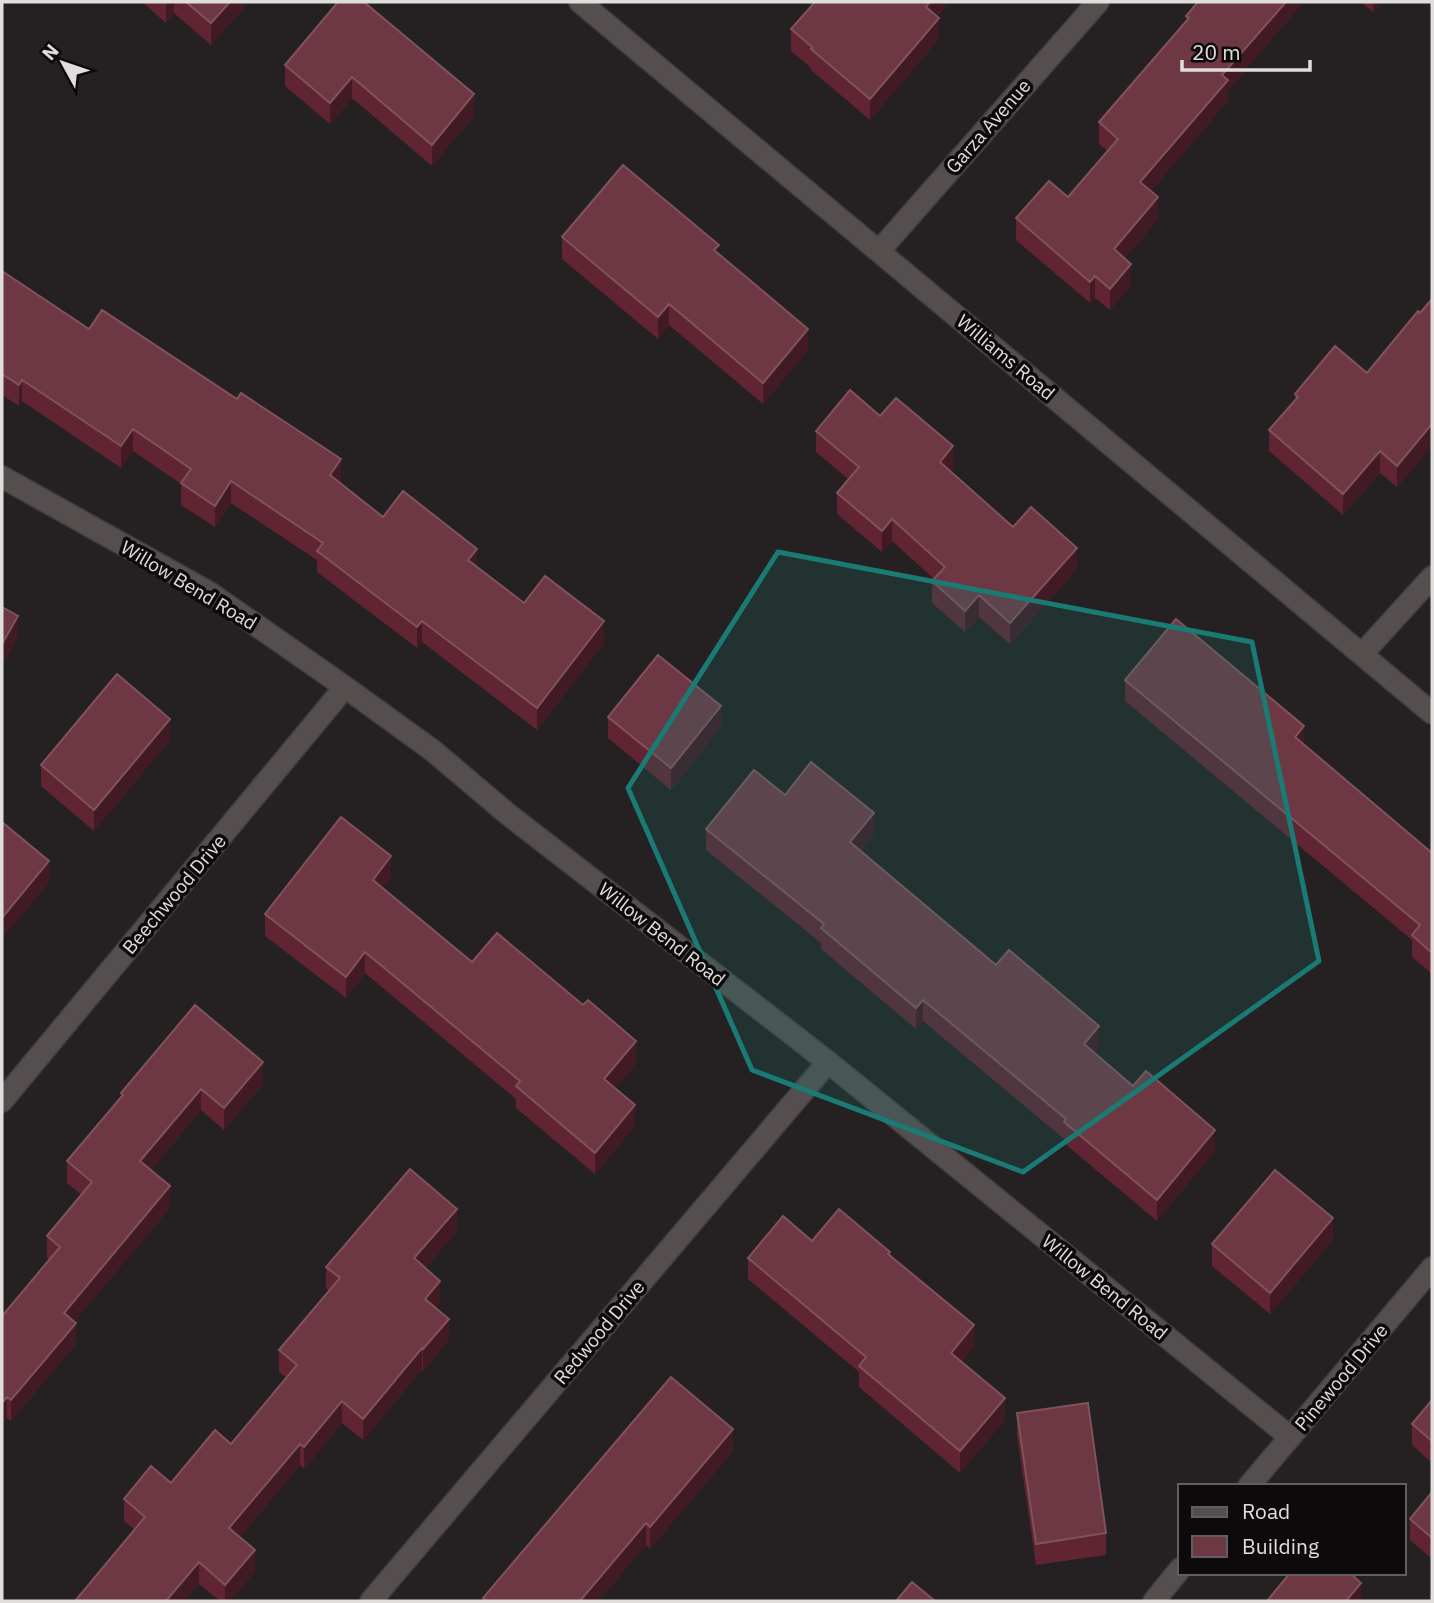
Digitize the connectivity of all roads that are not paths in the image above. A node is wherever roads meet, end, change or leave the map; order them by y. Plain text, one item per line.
1 (580, 2) edge
2 (1097, 2) edge
3 (879, 251) junction
4 (2, 477) edge
5 (1432, 577) edge
6 (1362, 654) junction
7 (345, 687) junction
8 (1432, 713) edge
9 (828, 1062) junction
10 (2, 1101) edge
11 (1432, 1268) edge
12 (1290, 1437) junction
13 (1251, 1484) edge
14 (1178, 1571) edge
15 (371, 1601) edge
16 (1154, 1601) edge

1 - 3 street, Williams Road
2 - 3 street, Garza Avenue
3 - 6 street, Williams Road
4 - 7 street, Willow Bend Road
5 - 6 street
6 - 8 street, Williams Road
7 - 9 street, Willow Bend Road
7 - 10 street, Beechwood Drive
9 - 12 street, Willow Bend Road
9 - 15 street, Redwood Drive
11 - 12 street, Pinewood Drive
12 - 13 street, Pinewood Drive
14 - 16 street

